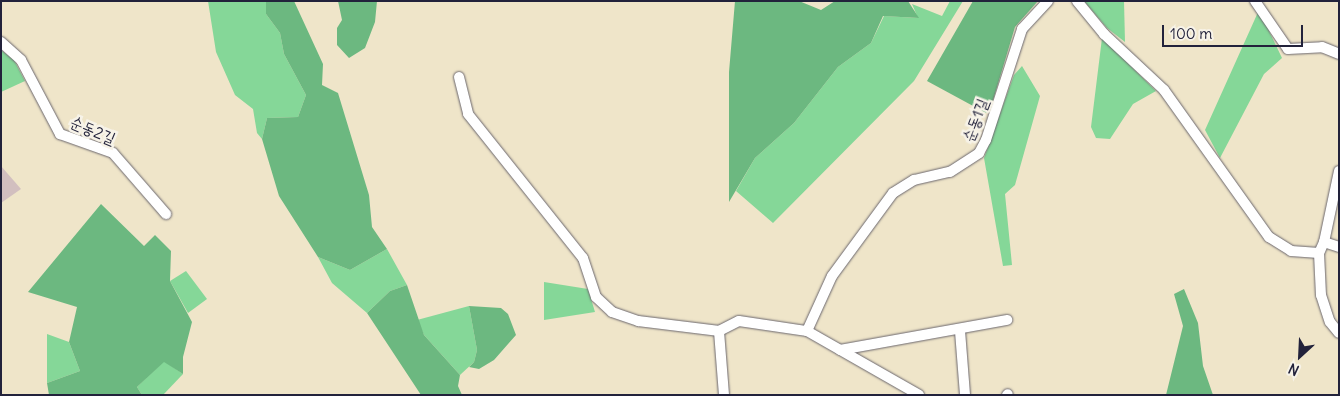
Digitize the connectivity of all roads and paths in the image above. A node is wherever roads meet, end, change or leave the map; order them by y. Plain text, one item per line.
1 (1048, 1) edge
2 (1077, 1) edge
3 (1255, 1) edge
4 (1, 42) edge
5 (1339, 54) edge
6 (459, 77) dead end
7 (1339, 171) edge
8 (166, 214) dead end
9 (1324, 242) junction
10 (1339, 247) edge
11 (1319, 253) junction
12 (1007, 320) dead end
13 (807, 330) junction
14 (719, 331) junction
15 (960, 331) junction
16 (1339, 333) edge
17 (840, 350) junction
18 (724, 395) edge
19 (919, 395) edge
20 (965, 395) edge

1 - 13 street, 순동1길
2 - 11 street
3 - 5 street
4 - 8 street, 순동2길
6 - 14 street
7 - 9 street
9 - 10 street
9 - 11 street
11 - 16 street
12 - 15 street
13 - 14 street
13 - 17 street
14 - 18 street
15 - 17 street
15 - 20 street
17 - 19 street

